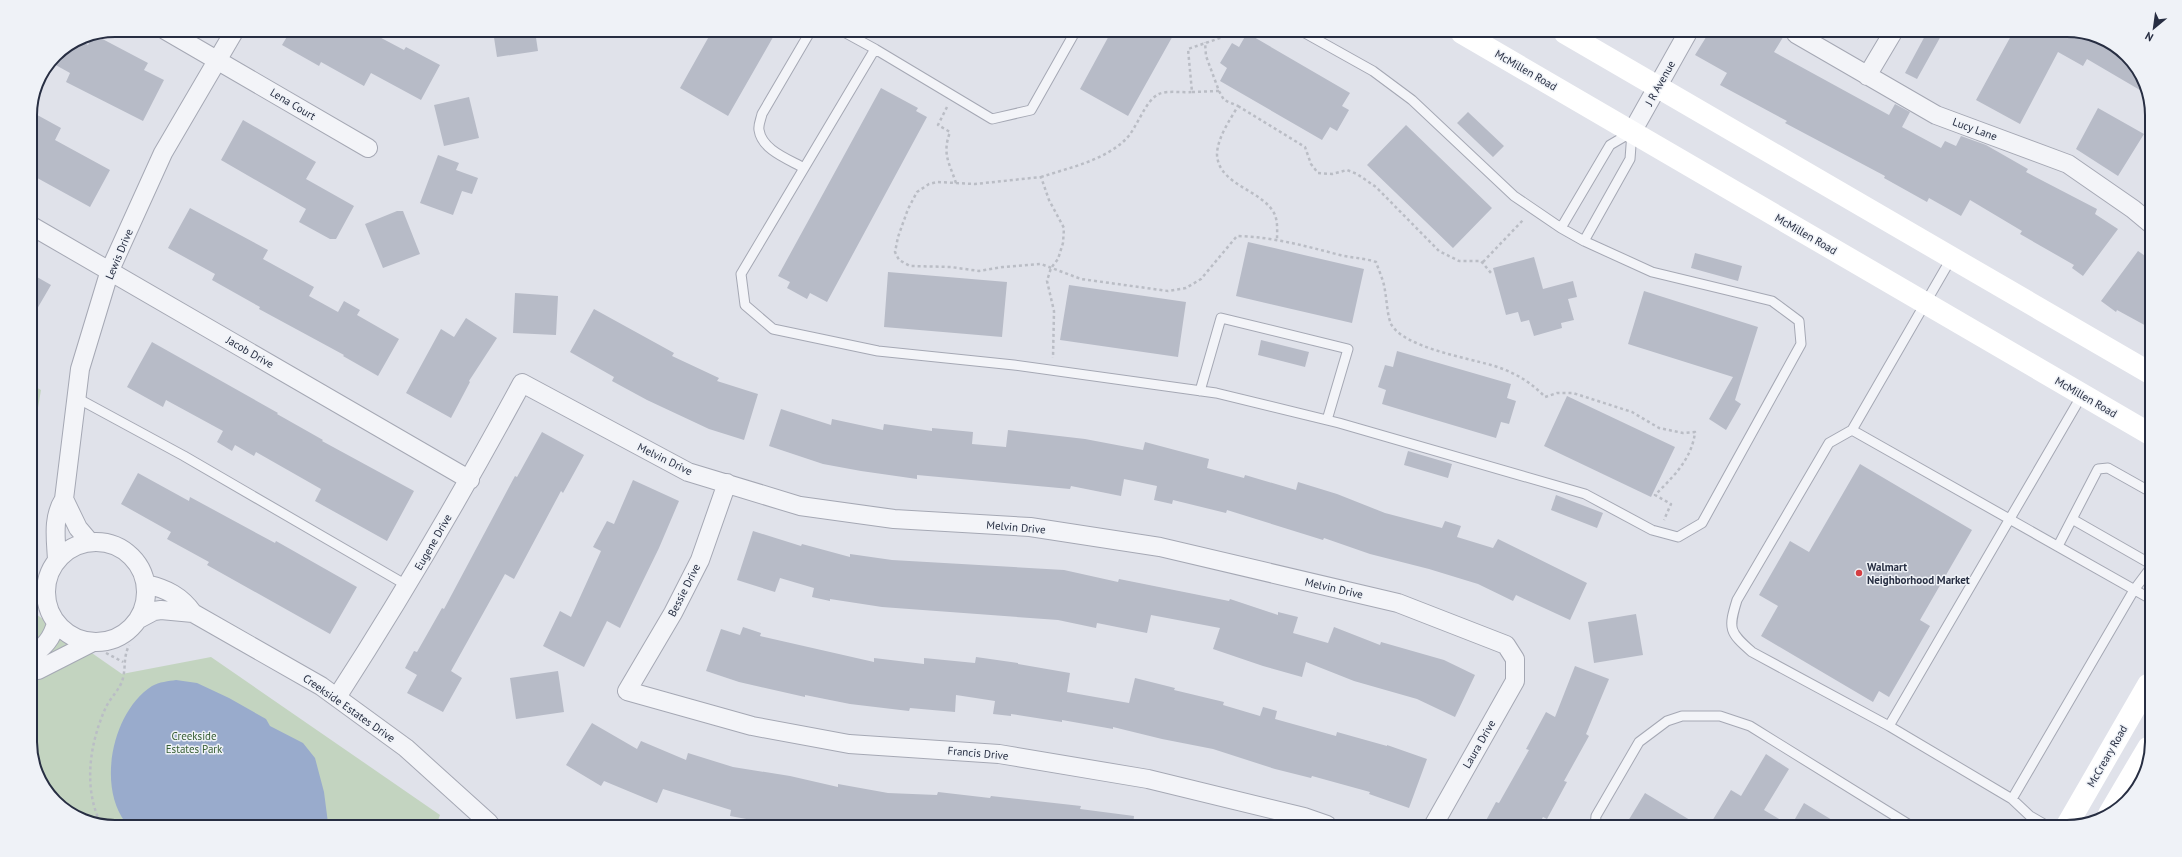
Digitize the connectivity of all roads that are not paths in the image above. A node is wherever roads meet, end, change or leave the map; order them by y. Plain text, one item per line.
1 (179, 37) edge
2 (231, 37) edge
3 (807, 37) edge
4 (853, 37) edge
5 (1072, 37) edge
6 (1312, 37) edge
7 (1469, 37) edge
8 (1572, 37) edge
9 (1685, 37) edge
10 (1801, 37) edge
11 (1890, 37) edge
12 (875, 49) junction
13 (218, 59) junction
14 (1867, 76) junction
15 (1658, 86) junction
16 (1632, 132) junction
17 (368, 148) dead end
18 (804, 168) junction
19 (2145, 219) edge
20 (1561, 228) junction
21 (37, 229) edge
22 (1584, 241) junction
23 (1952, 256) junction
24 (110, 270) junction
25 (1924, 303) junction
26 (2145, 370) edge
27 (522, 383) joint
28 (1200, 391) junction
29 (2082, 395) junction
30 (76, 398) junction
31 (1327, 420) junction
32 (1852, 430) junction
33 (2145, 431) edge
34 (470, 480) junction
35 (727, 483) junction
36 (2145, 489) edge
37 (64, 499) junction
38 (2010, 518) junction
39 (2072, 519) junction
40 (89, 541) junction
41 (2058, 546) junction
42 (57, 560) junction
43 (2145, 561) edge
44 (2145, 575) edge
45 (146, 584) junction
46 (408, 586) junction
47 (2134, 590) junction
48 (2145, 596) edge
49 (194, 613) junction
50 (140, 619) junction
51 (56, 623) junction
52 (91, 643) junction
53 (37, 652) edge
54 (1515, 659) joint
55 (37, 670) edge
56 (2145, 690) edge
57 (627, 691) joint
58 (337, 697) junction
59 (1889, 726) junction
60 (2143, 756) edge
61 (2012, 800) junction
62 (2116, 802) edge
63 (486, 820) edge
64 (1313, 820) edge
65 (1436, 820) edge
66 (1596, 820) edge
67 (1897, 820) edge
68 (2037, 820) edge
69 (2070, 820) edge

1 - 13 street, Lena Court
2 - 13 street, Lewis Drive
3 - 18 lane
4 - 12 lane
5 - 12 lane
6 - 20 lane
7 - 16 main road, McMillen Road
8 - 15 main road
9 - 15 street, J R Avenue
10 - 14 street, Lucy Lane
11 - 14 street
12 - 18 lane
13 - 17 street, Lena Court
13 - 24 street, Lewis Drive
14 - 19 street, Lucy Lane
15 - 16 street, J R Avenue
15 - 23 main road
16 - 20 lane
16 - 22 lane
16 - 25 main road, McMillen Road
18 - 28 lane
20 - 22 lane
21 - 24 street, Jacob Drive
22 - 31 lane
23 - 25 lane
23 - 26 main road
24 - 30 street, Lewis Drive
24 - 34 street, Jacob Drive
25 - 29 main road, McMillen Road
25 - 32 lane
27 - 34 street, Eugene Drive
27 - 35 street, Melvin Drive
28 - 31 lane
28 - 31 lane
29 - 33 main road, McMillen Road
29 - 38 lane
30 - 37 street, Lewis Drive
30 - 46 lane
32 - 38 lane
32 - 59 lane
34 - 46 street, Eugene Drive
35 - 54 street, Melvin Drive
35 - 57 street, Bessie Drive
36 - 39 lane
37 - 40 street
37 - 42 street, Lewis Drive
38 - 41 lane
38 - 59 lane
39 - 41 lane
39 - 43 lane
40 - 42 street
40 - 45 street
41 - 47 lane
42 - 51 street
44 - 47 lane
45 - 49 street, Creekside Estates Drive
45 - 50 street
46 - 58 street, Eugene Drive
47 - 48 lane
47 - 61 lane
49 - 50 street, Creekside Estates Drive
49 - 58 street, Creekside Estates Drive
50 - 52 street
51 - 52 street
51 - 53 street
52 - 55 street
54 - 65 street, Laura Drive
56 - 69 main road, McCreary Road
57 - 64 street, Francis Drive
58 - 63 street, Creekside Estates Drive
59 - 61 lane
60 - 62 main road
61 - 68 lane
66 - 67 lane

